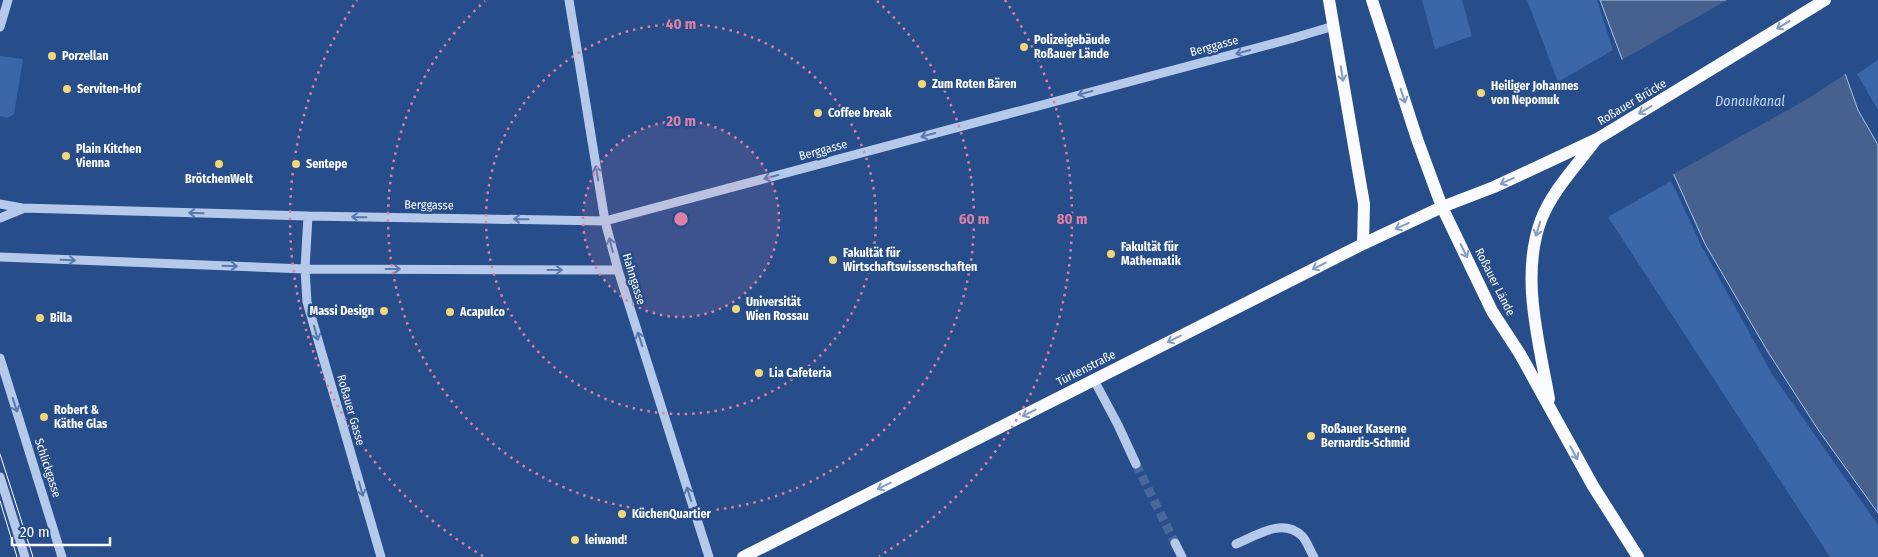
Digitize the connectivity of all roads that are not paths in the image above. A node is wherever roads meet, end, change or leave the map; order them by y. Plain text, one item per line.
1 (8, 0) edge
2 (569, 0) edge
3 (1329, 0) edge
4 (1372, 0) edge
5 (1825, 0) edge
6 (1334, 26) junction
7 (0, 28) edge
8 (1597, 139) junction
9 (0, 204) edge
10 (1442, 207) junction
11 (22, 208) junction
12 (308, 216) junction
13 (0, 218) edge
14 (605, 221) junction
15 (1362, 244) junction
16 (0, 257) edge
17 (305, 268) junction
18 (618, 270) junction
19 (0, 358) edge
20 (1094, 380) junction
21 (1550, 410) junction
22 (1136, 464) tunnel mouth
23 (0, 477) edge
24 (1175, 543) tunnel mouth
25 (1236, 544) dead end
26 (760, 554) edge
27 (25, 557) edge
28 (62, 557) edge
29 (381, 557) edge
30 (709, 557) edge
31 (743, 557) edge
32 (1182, 557) edge
33 (1314, 557) edge
34 (1638, 557) edge

1 - 7 street
14 -> 2 street, Hahngasse
3 - 6 main road
4 -> 10 main road, Roßauer Lände
5 -> 8 main road, Roßauer Brücke
6 -> 14 street, Berggasse
6 -> 15 main road
8 -> 10 main road, Roßauer Brücke
8 -> 21 main road
9 - 11 street, Berggasse
10 -> 15 main road, Türkenstraße
10 -> 21 main road, Roßauer Lände
12 -> 11 street, Berggasse
11 - 13 street
14 -> 12 street, Berggasse
12 - 17 street
18 -> 14 street, Hahngasse
15 -> 20 main road, Türkenstraße
16 -> 17 street
17 -> 18 street
17 -> 29 street, Roßauer Gasse
30 -> 18 street, Hahngasse
19 -> 28 street, Schlickgasse
20 - 22 street
20 -> 26 main road, Türkenstraße
21 -> 34 main road, Roßauer Lände
23 - 27 street
24 - 32 street
25 - 33 street
26 - 31 main road, Türkenstraße

